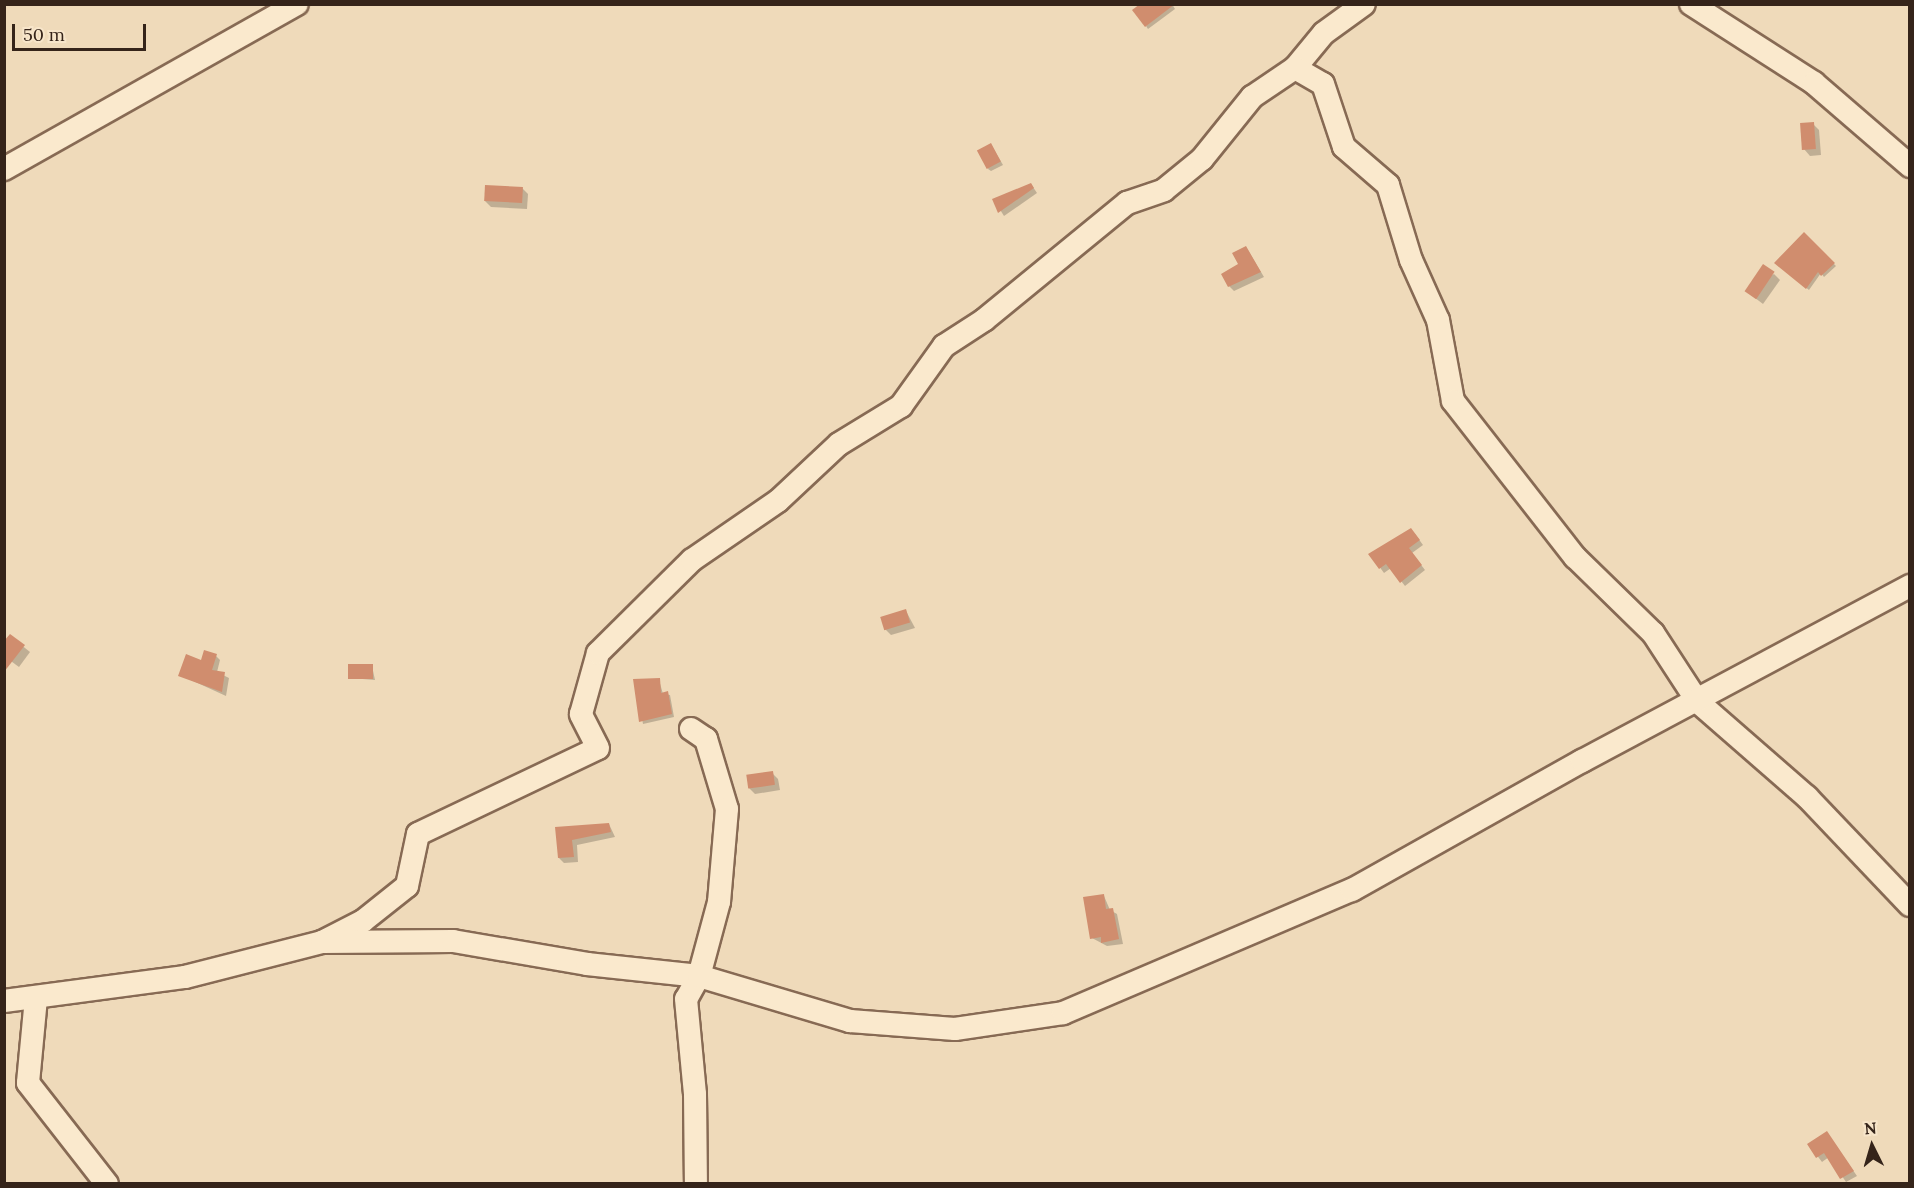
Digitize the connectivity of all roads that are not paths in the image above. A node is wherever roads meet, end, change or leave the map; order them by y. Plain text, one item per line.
1 (297, 4) edge
2 (1364, 4) edge
3 (1690, 4) edge
4 (1294, 68) junction
5 (1910, 166) edge
6 (4, 170) edge
7 (1910, 586) edge
8 (1698, 702) junction
9 (691, 729) dead end
10 (1910, 905) edge
11 (322, 942) junction
12 (699, 976) junction
13 (36, 998) junction
14 (4, 1001) edge
15 (107, 1184) edge
16 (696, 1184) edge

1 - 6 street
2 - 4 street
3 - 5 street
4 - 8 street
4 - 11 street
7 - 8 street
8 - 10 street
8 - 12 street
9 - 12 street
11 - 12 street
11 - 13 street
12 - 16 street
13 - 14 street
13 - 15 street

